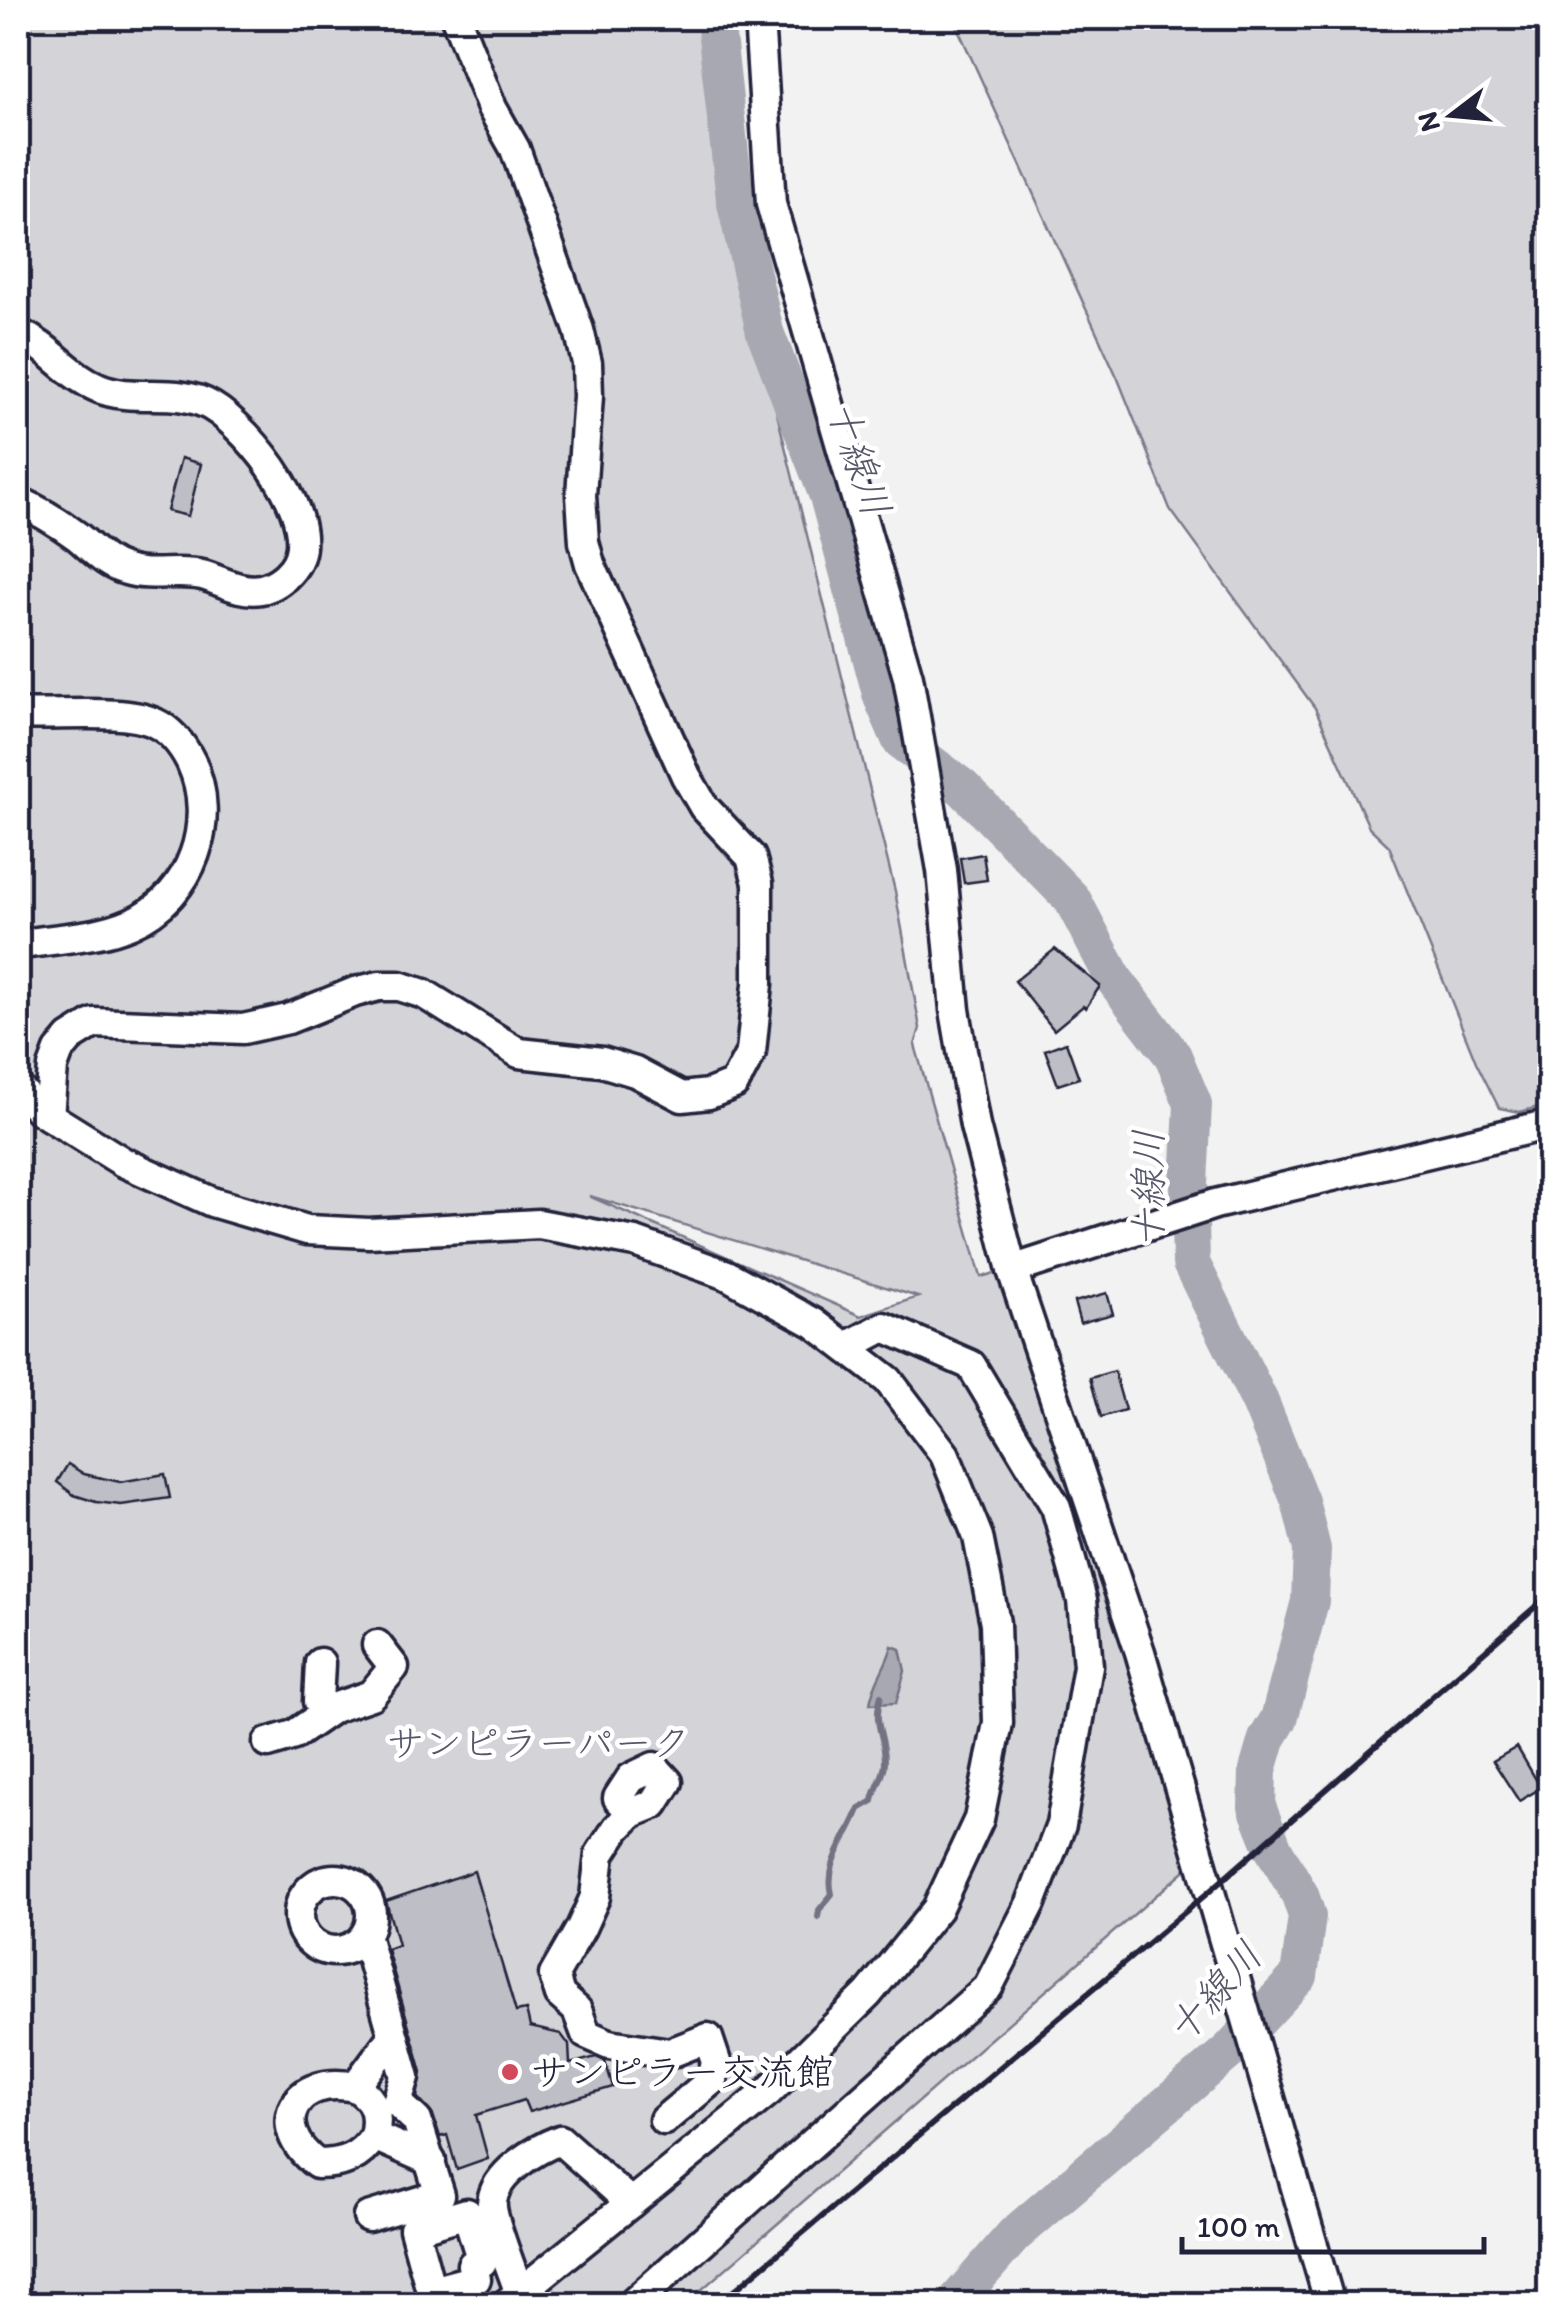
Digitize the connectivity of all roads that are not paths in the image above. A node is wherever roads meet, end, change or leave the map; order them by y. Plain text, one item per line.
1 (456, 18) edge
2 (758, 18) edge
3 (18, 333) edge
4 (18, 501) edge
5 (18, 714) edge
6 (18, 944) edge
7 (18, 1088) edge
8 (49, 1116) junction
9 (1550, 1124) edge
10 (1012, 1270) junction
11 (846, 1348) junction
12 (377, 1645) dead end
13 (320, 1662) dead end
14 (318, 1702) dead end
15 (268, 1743) dead end
16 (632, 1812) dead end
17 (365, 1935) dead end
18 (392, 2037) junction
19 (355, 2087) junction
20 (664, 2120) dead end
21 (374, 2136) junction
22 (432, 2161) junction
23 (631, 2203) junction
24 (368, 2217) dead end
25 (513, 2299) edge
26 (632, 2304) edge
27 (1330, 2304) edge

1 - 8 street
2 - 10 street
3 - 4 street
5 - 6 street
7 - 8 street
8 - 11 street
9 - 10 street
10 - 27 street
11 - 23 street
11 - 26 street
12 - 15 street
13 - 14 street
16 - 20 street
17 - 18 street
18 - 19 street
18 - 22 street
19 - 21 street
19 - 21 street
21 - 22 street
22 - 24 street
23 - 25 street
23 - 25 street

